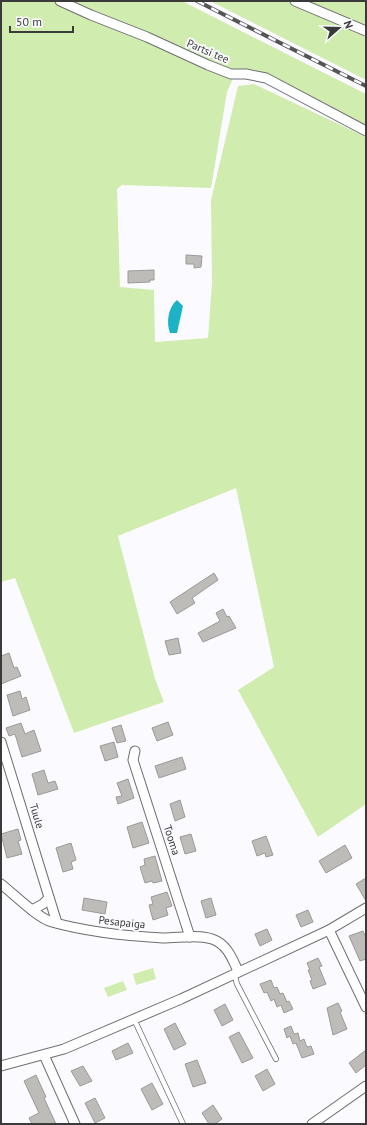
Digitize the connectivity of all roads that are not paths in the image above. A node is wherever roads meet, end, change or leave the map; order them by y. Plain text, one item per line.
1 (60, 1) edge
2 (295, 1) edge
3 (366, 31) edge
4 (366, 131) edge
5 (1, 742) edge
6 (135, 751) dead end
7 (1, 884) edge
8 (49, 898) junction
9 (366, 908) edge
10 (32, 910) junction
11 (57, 923) junction
12 (329, 930) junction
13 (190, 937) junction
14 (236, 972) junction
15 (366, 1007) edge
16 (134, 1019) junction
17 (44, 1055) junction
18 (276, 1059) dead end
19 (1, 1066) edge
20 (366, 1086) edge
21 (75, 1124) edge
22 (183, 1124) edge
23 (312, 1124) edge

1 - 4 street, Partsi tee
2 - 3 street
5 - 8 street, Tuule
6 - 13 street, Tooma
7 - 10 street, Pesapaiga
8 - 10 street
8 - 11 street, Tuule
9 - 12 street
10 - 11 street, Pesapaiga
11 - 13 street, Pesapaiga
12 - 14 street
12 - 15 street
13 - 14 street, Pesapaiga
14 - 16 street
14 - 18 lane
16 - 17 street
16 - 22 lane
17 - 19 street
17 - 21 street
20 - 23 street

